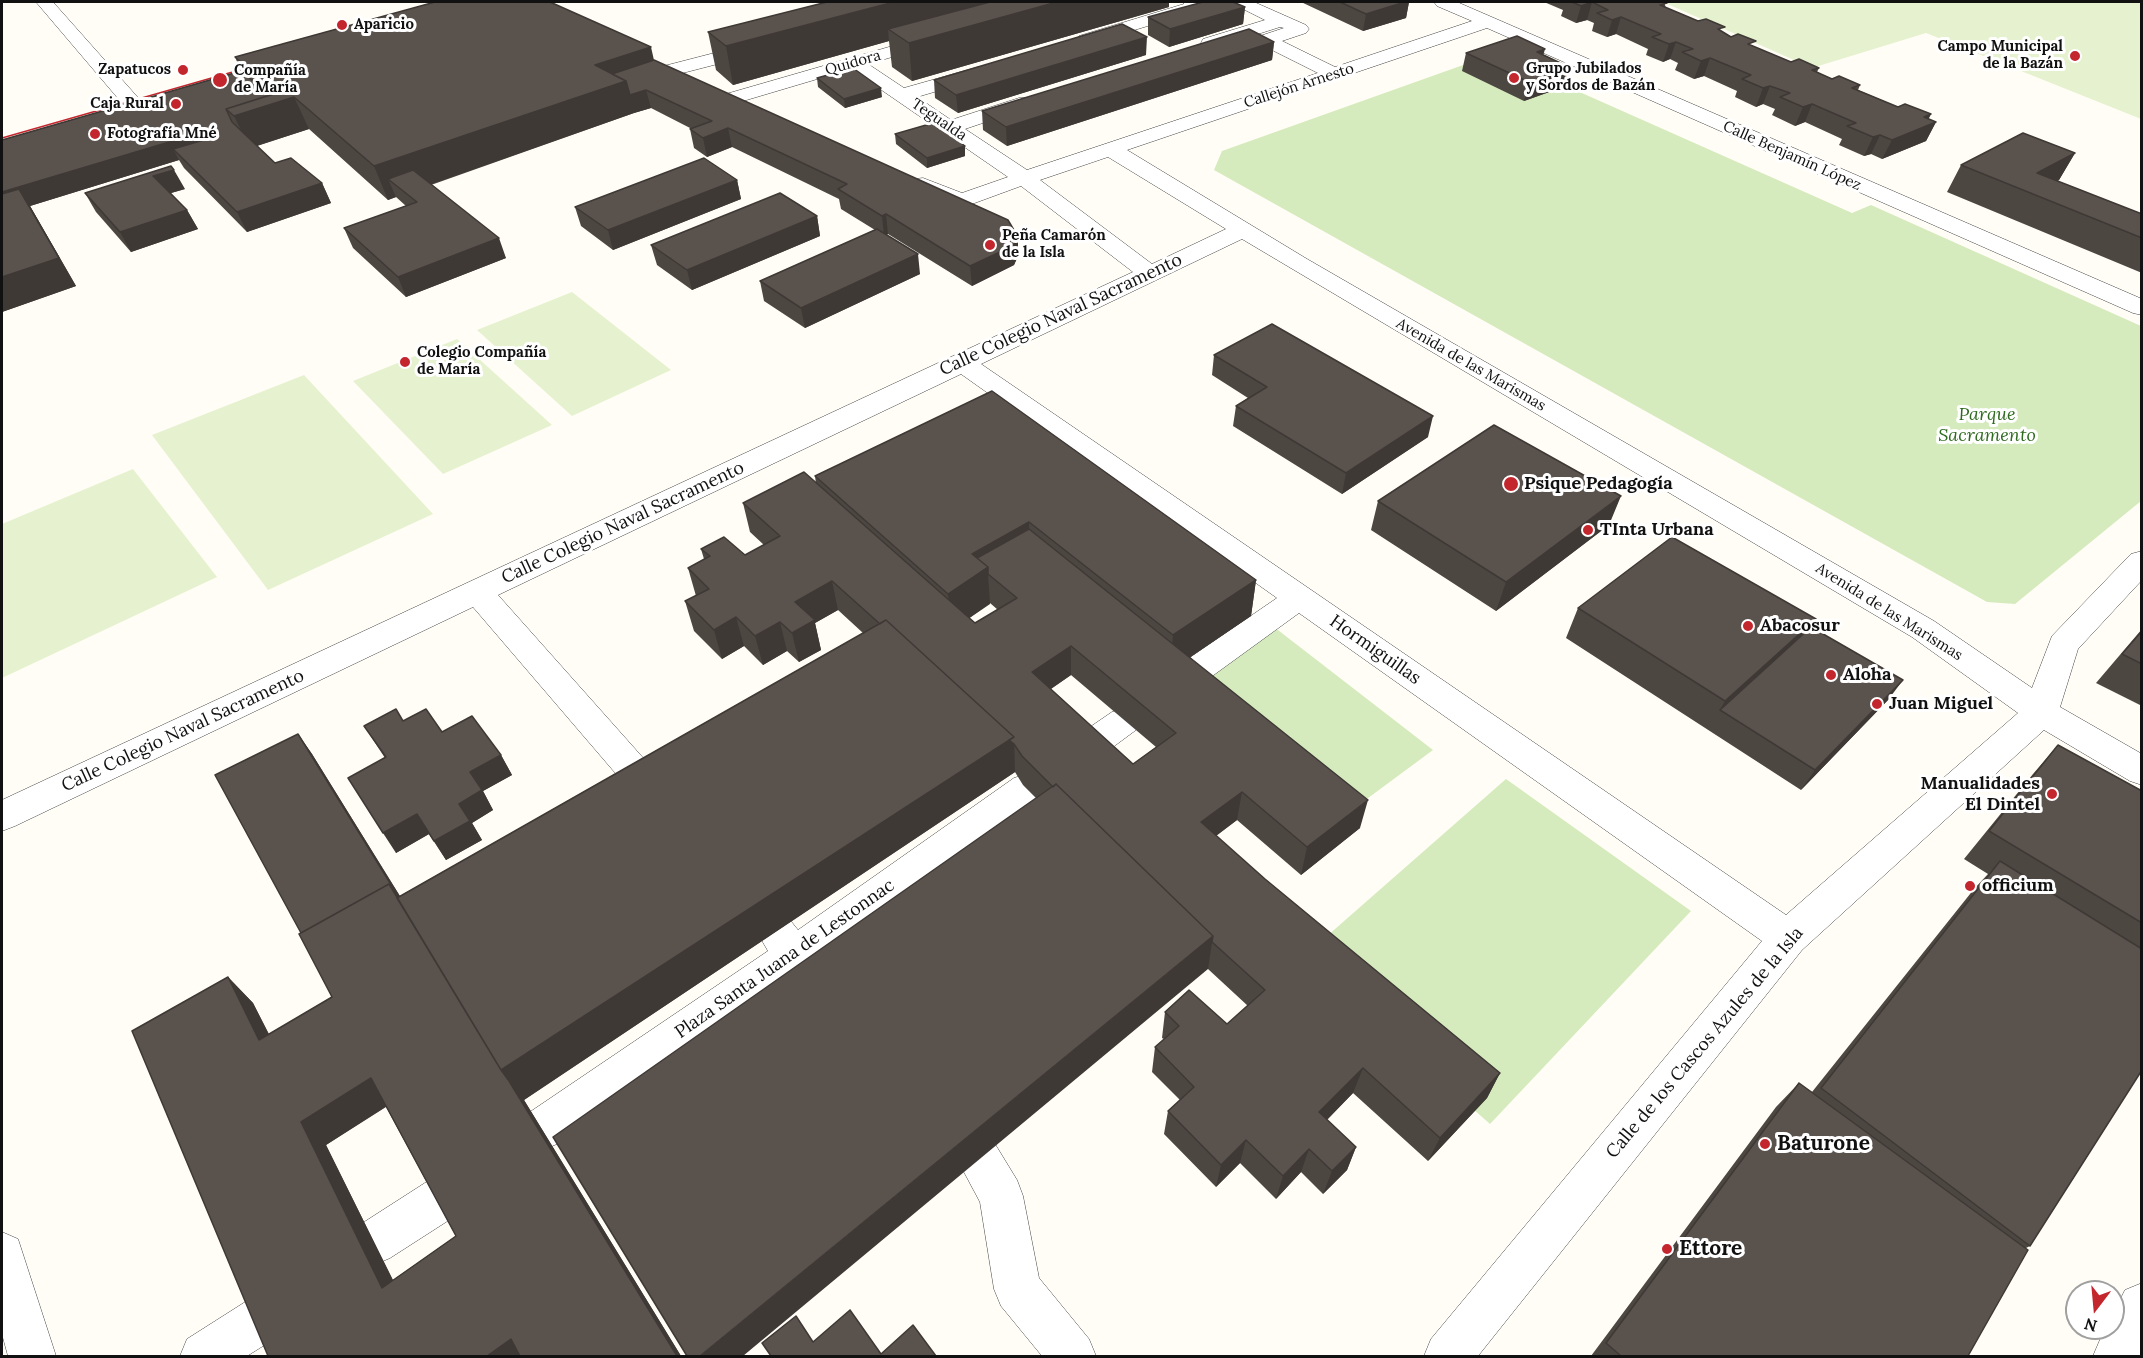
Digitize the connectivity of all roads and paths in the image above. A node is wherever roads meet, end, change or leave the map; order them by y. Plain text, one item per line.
1 (44, 2) edge
2 (1443, 2) edge
3 (1194, 4) edge
4 (1282, 20) junction
5 (1487, 22) junction
6 (954, 34) dead end
7 (772, 44) edge
8 (1073, 44) edge
9 (1194, 49) edge
10 (651, 60) edge
11 (854, 63) junction
12 (993, 68) edge
13 (671, 70) junction
14 (1335, 74) junction
15 (1049, 95) edge
16 (902, 96) junction
17 (156, 98) edge
18 (733, 98) junction
19 (134, 105) junction
20 (112, 111) edge
21 (765, 113) edge
22 (949, 127) junction
23 (1109, 148) junction
24 (906, 176) edge
25 (1024, 178) junction
26 (1243, 230) junction
27 (1149, 273) junction
28 (2142, 308) edge
29 (961, 362) junction
30 (2142, 561) edge
31 (478, 592) junction
32 (1299, 598) junction
33 (1180, 681) edge
34 (2041, 712) junction
35 (1124, 721) edge
36 (1086, 748) edge
37 (2142, 771) edge
38 (649, 786) edge
39 (1027, 788) edge
40 (2, 816) edge
41 (1788, 938) junction
42 (785, 944) junction
43 (822, 987) edge
44 (542, 1129) dead end
45 (990, 1178) dead end
46 (444, 1197) edge
47 (374, 1242) dead end
48 (2, 1255) edge
49 (2142, 1307) edge
50 (270, 1314) edge
51 (32, 1356) edge
52 (204, 1356) edge
53 (1072, 1356) edge
54 (1448, 1356) edge
55 (2116, 1356) edge

1 - 19 street
2 - 5 street, Calle Benjamín López
3 - 4 street
3 - 8 street
4 - 9 street
4 - 14 street
5 - 14 street, Callejón Arnesto
5 - 28 street, Calle Benjamín López
6 - 11 street, Quidora
7 - 13 street
10 - 13 street
11 - 16 street, Tegualda
11 - 18 street, Quidora
12 - 16 street
13 - 18 street
14 - 23 street, Callejón Arnesto
15 - 22 street
16 - 22 street, Tegualda
17 - 19 street
18 - 21 street
19 - 20 street
22 - 25 street, Tegualda
23 - 25 street
23 - 26 street, Avenida de las Marismas
24 - 25 street
25 - 27 street
26 - 27 street, Calle Colegio Naval Sacramento
26 - 34 street, Avenida de las Marismas
27 - 29 street, Calle Colegio Naval Sacramento
29 - 31 street, Calle Colegio Naval Sacramento
29 - 32 street, Hormiguillas
30 - 34 street
31 - 38 street
31 - 40 street, Calle Colegio Naval Sacramento
32 - 33 street
32 - 41 street, Hormiguillas
34 - 37 street, Avenida de las Marismas
34 - 41 street, Calle de los Cascos Azules de la Isla
35 - 36 street
39 - 42 street, Plaza Santa Juana de Lestonnac
41 - 54 street, Calle de los Cascos Azules de la Isla
42 - 43 street
42 - 44 street, Plaza Santa Juana de Lestonnac
45 - 53 street
46 - 47 street
48 - 51 street
49 - 55 street
50 - 52 street

